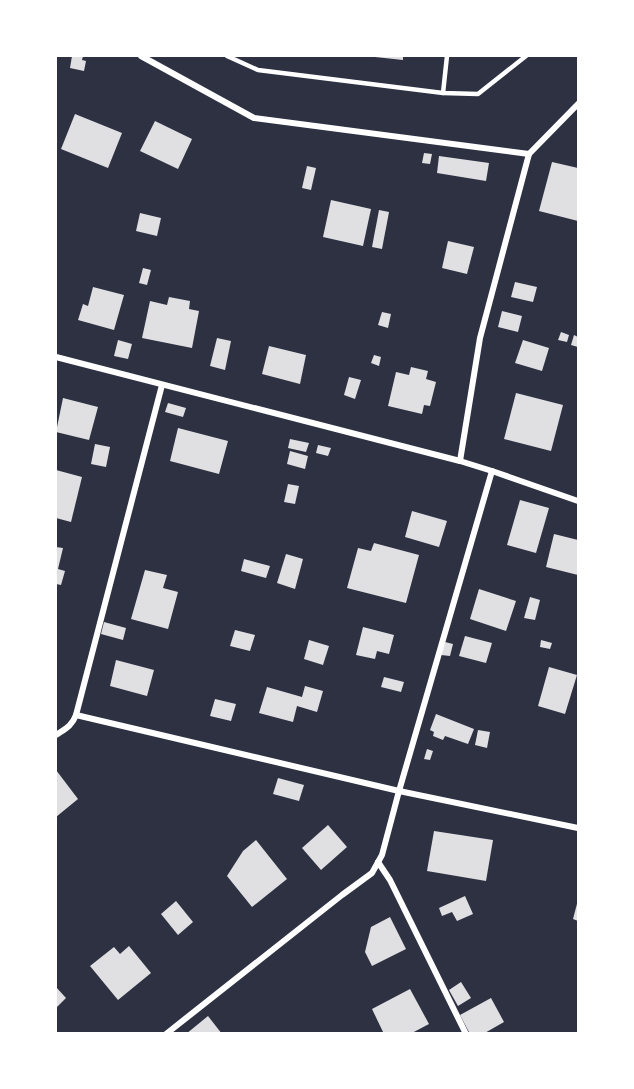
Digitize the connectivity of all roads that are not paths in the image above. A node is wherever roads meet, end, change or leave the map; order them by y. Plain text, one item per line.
1 (141, 56) edge
2 (227, 56) edge
3 (447, 56) edge
4 (526, 56) edge
5 (233, 57) edge
6 (443, 93) junction
7 (579, 104) edge
8 (529, 154) junction
9 (56, 357) edge
10 (162, 385) junction
11 (460, 461) junction
12 (492, 471) junction
13 (579, 501) edge
14 (76, 715) junction
15 (56, 735) edge
16 (399, 791) junction
17 (579, 828) edge
18 (378, 862) junction
19 (166, 1034) edge
20 (466, 1034) edge

1 - 8 street
2 - 5 lane
3 - 6 lane
4 - 6 lane
5 - 6 lane
7 - 8 street
8 - 11 street
9 - 10 street
10 - 11 street
10 - 14 street
11 - 12 street
12 - 13 street
12 - 16 street
14 - 15 street
14 - 16 street
16 - 17 street
16 - 18 street
18 - 19 street
18 - 20 street

